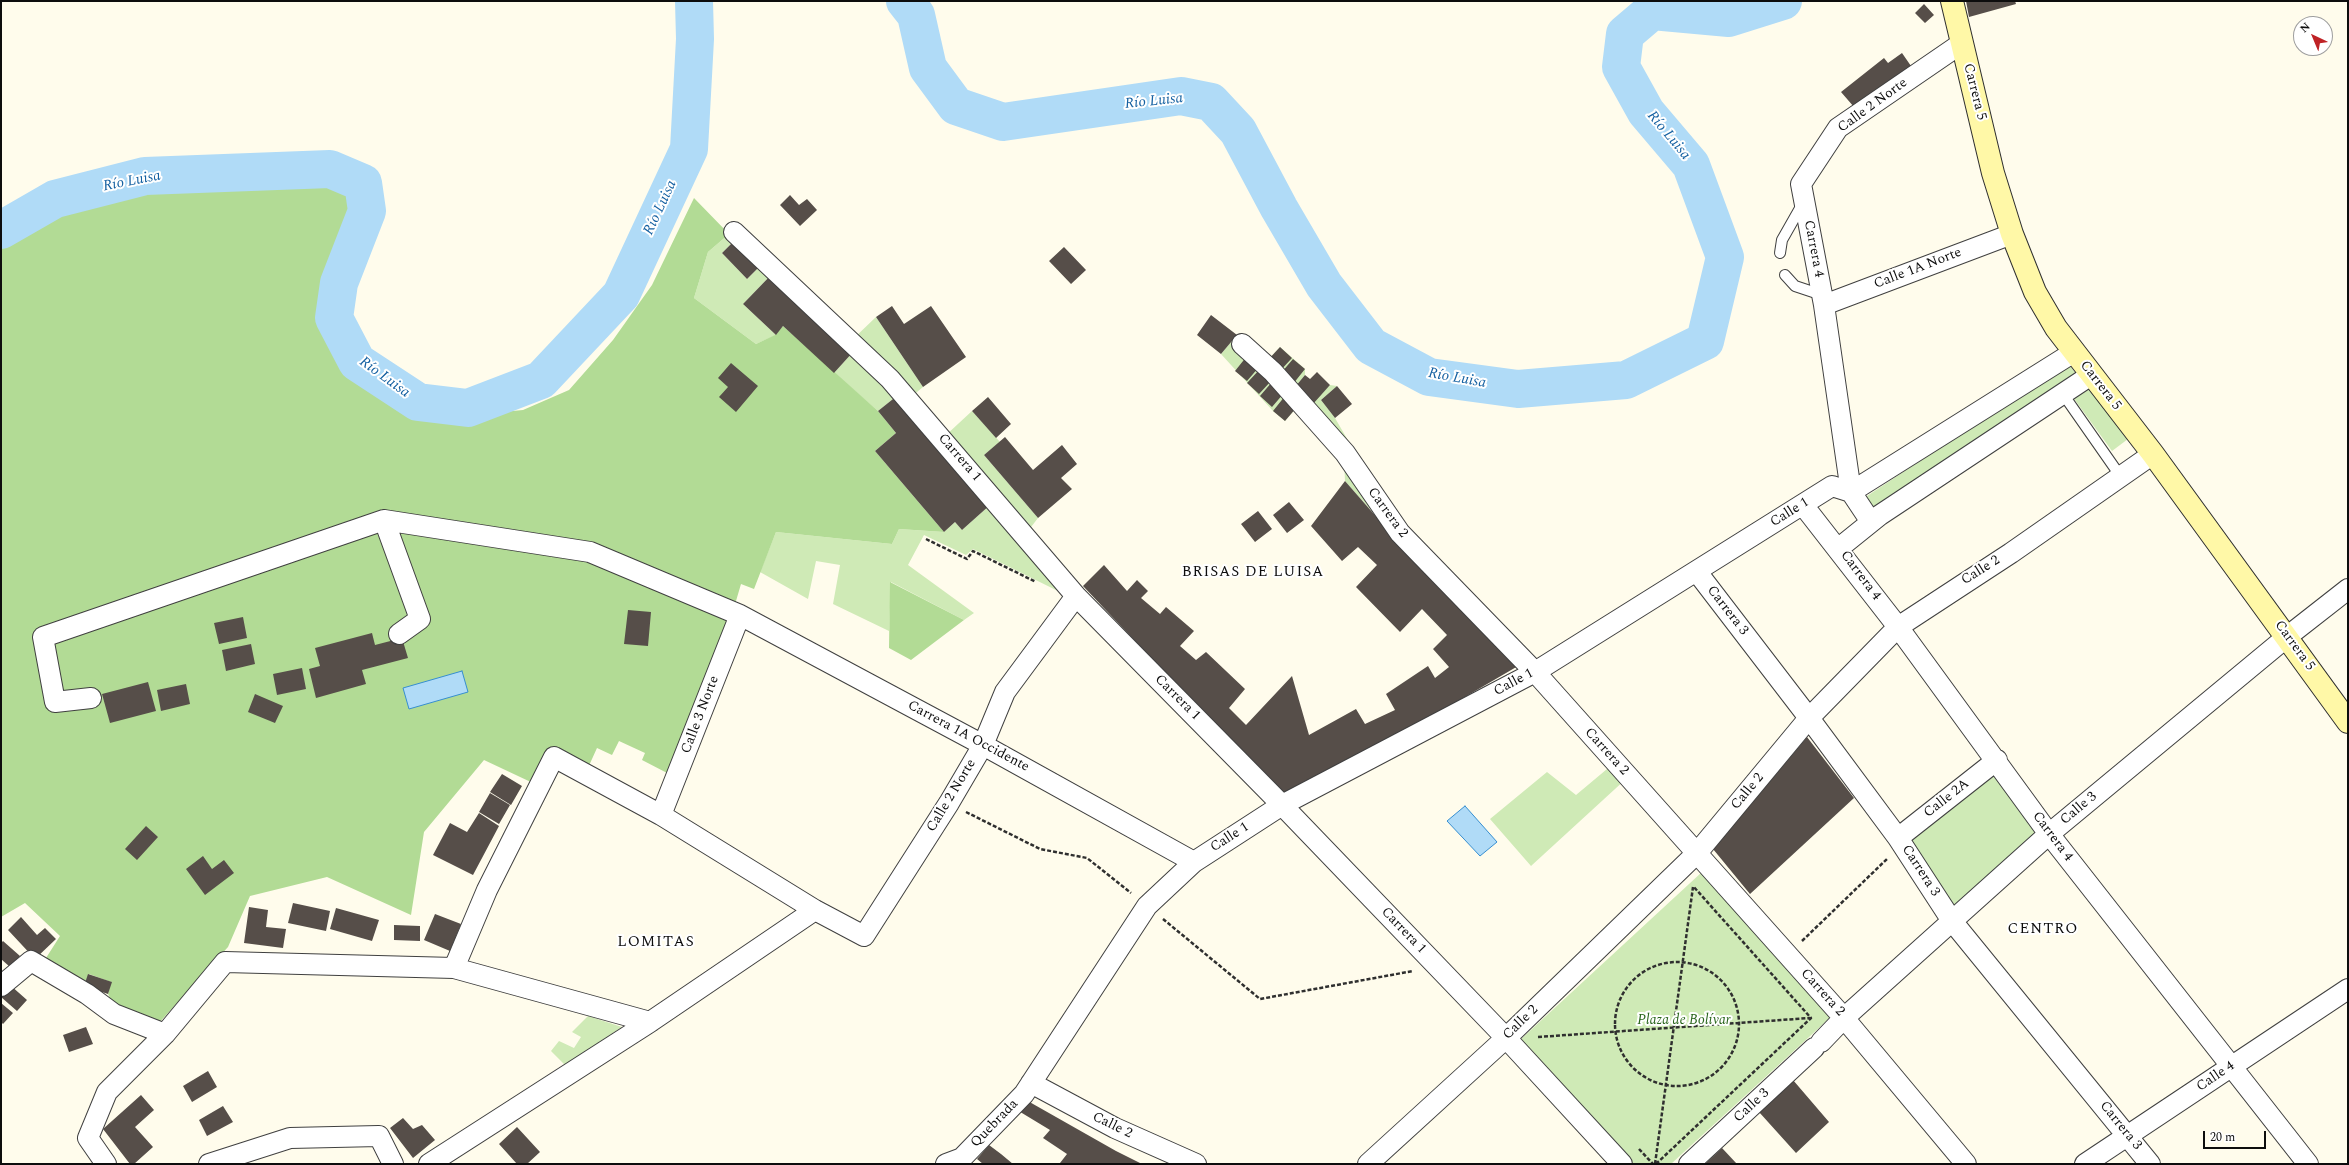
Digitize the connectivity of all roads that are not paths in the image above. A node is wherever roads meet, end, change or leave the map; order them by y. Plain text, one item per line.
1 (1952, 1) edge
2 (1962, 43) junction
3 (1802, 193) junction
4 (734, 232) dead end
5 (2012, 234) junction
6 (1780, 253) dead end
7 (1785, 275) dead end
8 (1823, 300) junction
9 (1242, 344) dead end
10 (2074, 352) junction
11 (2091, 375) junction
12 (2063, 394) junction
13 (2153, 454) junction
14 (2121, 477) junction
15 (1851, 492) junction
16 (1803, 505) junction
17 (384, 520) junction
18 (1871, 522) junction
19 (1839, 548) junction
20 (1697, 572) junction
21 (2348, 589) edge
22 (1076, 596) junction
23 (740, 615) junction
24 (1898, 627) junction
25 (399, 634) dead end
26 (2288, 636) junction
27 (1535, 672) junction
28 (91, 698) dead end
29 (1809, 718) junction
30 (2348, 722) edge
31 (983, 745) junction
32 (1997, 760) junction
33 (1282, 805) junction
34 (661, 816) junction
35 (2049, 834) junction
36 (1900, 841) junction
37 (1697, 853) junction
38 (1194, 862) junction
39 (815, 910) junction
40 (1952, 921) junction
41 (454, 968) junction
42 (1, 986) edge
43 (2348, 990) edge
44 (1844, 1018) junction
45 (650, 1022) junction
46 (165, 1034) junction
47 (1506, 1038) junction
48 (2231, 1067) junction
49 (1028, 1089) junction
50 (2128, 1135) junction
51 (106, 1164) edge
52 (209, 1164) edge
53 (394, 1164) edge
54 (429, 1164) edge
55 (946, 1164) edge
56 (1196, 1164) edge
57 (1368, 1164) edge
58 (1622, 1164) edge
59 (1689, 1164) edge
60 (1966, 1164) edge
61 (2085, 1164) edge
62 (2150, 1164) edge
63 (2308, 1164) edge

1 - 2 main road, Carrera 5
2 - 3 street, Calle 2 Norte
2 - 5 main road, Carrera 5
3 - 6 lane
3 - 8 street, Carrera 4
4 - 22 street, Carrera 1
5 - 8 street, Calle 1A Norte
5 - 10 main road, Carrera 5
7 - 8 lane
8 - 15 street, Carrera 4
9 - 27 street, Carrera 2
10 - 11 main road, Carrera 5
10 - 15 street
11 - 12 street
11 - 13 main road, Carrera 5
12 - 14 lane
12 - 18 street
13 - 14 street, Calle 2
13 - 26 main road, Carrera 5
14 - 24 street, Calle 2
15 - 16 street, Calle 1
15 - 18 street, Carrera 4
16 - 19 street, Carrera 4
16 - 20 street, Calle 1
17 - 23 street, Carrera 1A Occidente
17 - 25 street
17 - 28 street
18 - 19 street
19 - 24 street, Carrera 4
20 - 27 street, Calle 1
20 - 29 street, Carrera 3
21 - 26 street, Calle 3
22 - 31 street, Calle 2 Norte
22 - 33 street, Carrera 1
23 - 31 street, Carrera 1A Occidente
23 - 34 street, Calle 3 Norte
24 - 29 street, Calle 2
24 - 32 street, Carrera 4
26 - 30 main road, Carrera 5
26 - 35 street, Calle 3
27 - 33 street, Calle 1
27 - 37 street, Carrera 2
29 - 36 street, Carrera 3
29 - 37 street, Calle 2
31 - 38 street, Carrera 1A Occidente
31 - 39 street, Calle 2 Norte
32 - 35 street, Carrera 4
32 - 36 street, Calle 2A
33 - 38 street, Calle 1
33 - 47 street, Carrera 1
34 - 39 street
34 - 41 street
35 - 40 street, Calle 3
35 - 48 street, Carrera 4
36 - 40 street, Carrera 3
37 - 44 street, Carrera 2
37 - 47 street, Calle 2
38 - 49 street, Calle 1
39 - 45 street
40 - 44 street, Calle 3
40 - 50 street, Carrera 3
41 - 45 street
41 - 46 street
42 - 46 street
43 - 48 street, Calle 4
44 - 59 street, Calle 3
44 - 60 street, Carrera 2
45 - 54 street
46 - 51 street
47 - 57 street, Calle 2
47 - 58 street, Carrera 1
48 - 50 street, Calle 4
48 - 63 street, Carrera 4
49 - 55 street, Quebrada
49 - 56 street, Calle 2
50 - 61 street, Calle 4
50 - 62 street, Carrera 3
52 - 53 street

